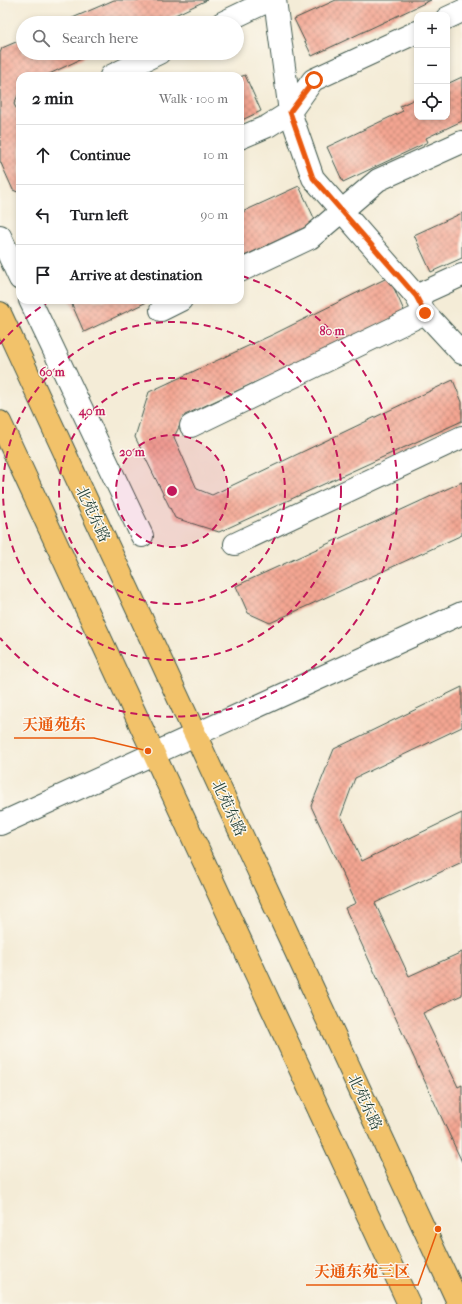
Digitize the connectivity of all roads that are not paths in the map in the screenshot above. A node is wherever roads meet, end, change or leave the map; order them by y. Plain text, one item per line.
1 (270, 0) edge
2 (275, 0) edge
3 (462, 11) edge
4 (237, 16) edge
5 (450, 17) edge
6 (414, 33) edge
7 (144, 60) edge
8 (119, 72) edge
9 (290, 112) junction
10 (244, 136) edge
11 (462, 142) edge
12 (342, 211) junction
13 (8, 241) edge
14 (16, 266) edge
15 (244, 270) edge
16 (462, 275) edge
17 (32, 304) edge
18 (173, 304) edge
19 (421, 304) junction
20 (161, 310) dead end
21 (0, 313) edge
22 (462, 353) edge
23 (0, 422) edge
24 (191, 426) dead end
25 (462, 437) edge
26 (142, 536) dead end
27 (235, 544) dead end
28 (462, 613) edge
29 (195, 735) junction
30 (154, 754) junction
31 (0, 824) edge
32 (409, 1304) edge
33 (459, 1304) edge

1 - 4 street
2 - 9 street
3 - 5 street
6 - 9 street
7 - 8 street
9 - 10 street
9 - 12 street
11 - 12 street
12 - 15 street
12 - 19 street
13 - 14 street
16 - 19 street
17 - 26 street
18 - 20 street
19 - 22 street
19 - 24 street
21 - 29 main road, 北苑东路
23 - 30 main road
25 - 27 street
28 - 29 street
29 - 30 street
29 - 33 main road, 北苑东路
30 - 31 street
30 - 32 main road

